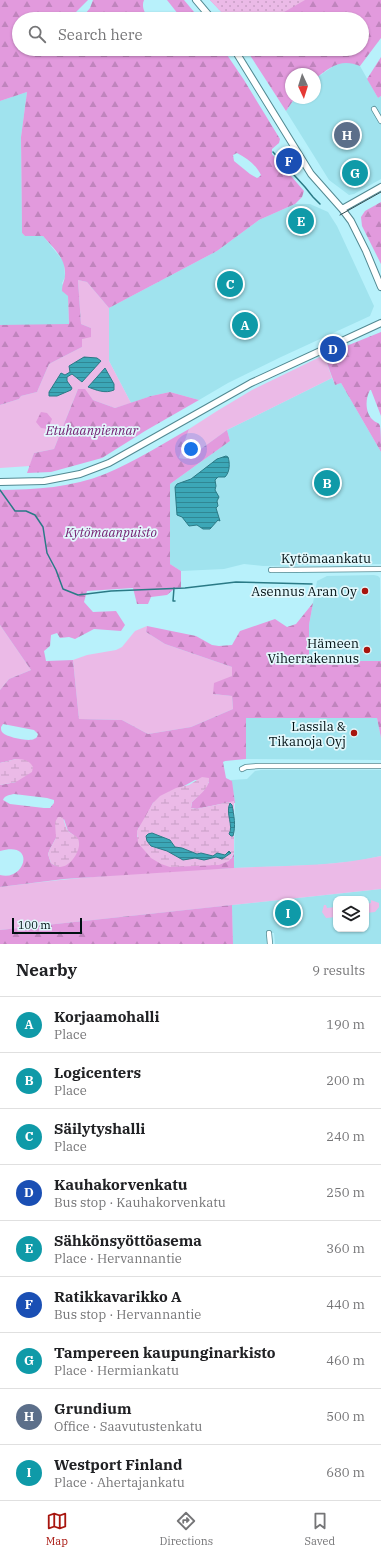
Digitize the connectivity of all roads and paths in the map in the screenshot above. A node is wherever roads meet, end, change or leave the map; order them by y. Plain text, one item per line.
1 (196, 0) edge
2 (206, 12) edge
3 (238, 56) edge
4 (374, 109) dead end
5 (381, 121) edge
6 (381, 186) edge
7 (342, 209) junction
8 (381, 287) edge
9 (381, 323) edge
10 (0, 482) edge
11 (381, 569) edge
12 (271, 570) dead end
13 (381, 766) edge
14 (242, 769) dead end
15 (269, 933) dead end
16 (270, 944) edge

1 - 2 street
3 - 7 street
4 - 5 street
6 - 7 street
7 - 8 street
9 - 10 street
11 - 12 street, Kytömaankatu
13 - 14 street
15 - 16 street

